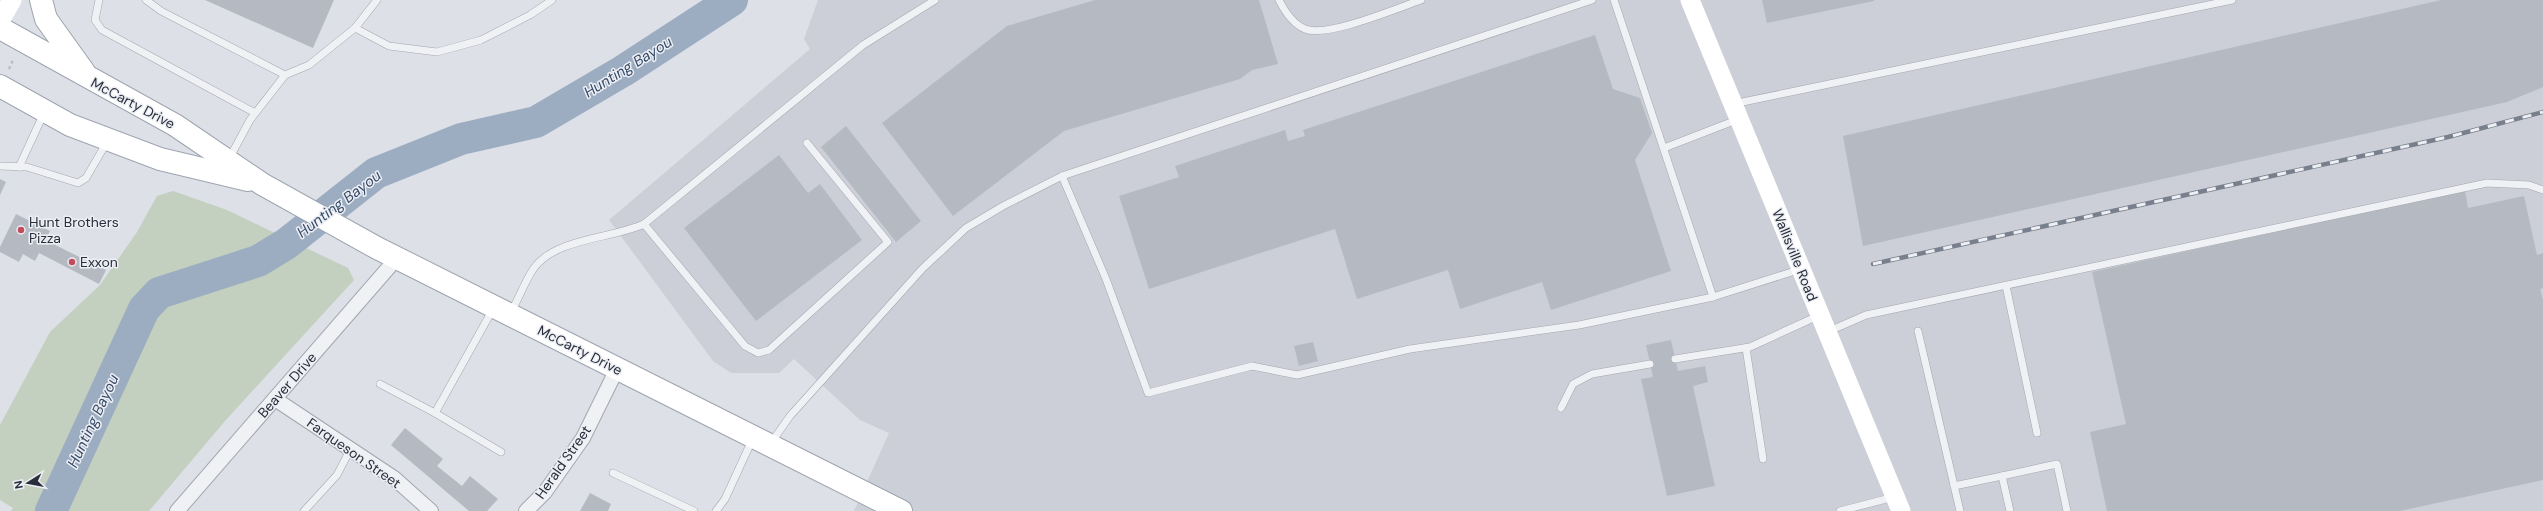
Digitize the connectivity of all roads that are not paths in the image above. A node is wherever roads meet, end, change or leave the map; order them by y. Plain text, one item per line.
1 (12, 0) edge
2 (41, 0) edge
3 (99, 0) edge
4 (146, 0) edge
5 (377, 0) edge
6 (552, 0) edge
7 (935, 0) edge
8 (1279, 0) edge
9 (1421, 0) edge
10 (1592, 0) edge
11 (1614, 0) edge
12 (1690, 0) edge
13 (2232, 0) edge
14 (0, 21) edge
15 (0, 28) edge
16 (355, 28) junction
17 (285, 75) junction
18 (88, 78) junction
19 (0, 86) edge
20 (45, 111) junction
21 (1736, 111) junction
22 (255, 114) junction
23 (109, 140) junction
24 (807, 143) dead end
25 (1664, 148) junction
26 (228, 161) junction
27 (0, 166) edge
28 (19, 167) junction
29 (1062, 176) junction
30 (262, 184) junction
31 (2543, 190) edge
32 (644, 224) junction
33 (396, 258) junction
34 (1801, 269) junction
35 (2006, 286) junction
36 (1713, 297) junction
37 (502, 311) junction
38 (1823, 323) junction
39 (1918, 331) dead end
40 (1746, 348) junction
41 (1675, 359) dead end
42 (1650, 364) dead end
43 (617, 369) junction
44 (380, 384) dead end
45 (275, 399) junction
46 (1561, 408) dead end
47 (435, 413) junction
48 (2036, 433) dead end
49 (761, 442) junction
50 (351, 448) junction
51 (501, 452) dead end
52 (1763, 459) dead end
53 (613, 474) dead end
54 (2002, 476) junction
55 (1954, 486) junction
56 (1898, 504) edge
57 (898, 510) edge
58 (177, 511) edge
59 (304, 511) edge
60 (431, 511) edge
61 (526, 511) edge
62 (694, 511) edge
63 (716, 511) edge
64 (1840, 511) edge
65 (1960, 511) edge
66 (2010, 511) edge
67 (2067, 511) edge

1 - 14 main road
2 - 18 main road
3 - 22 lane
4 - 17 lane
5 - 16 lane
6 - 16 lane
7 - 32 lane
8 - 9 lane
10 - 29 lane
11 - 25 lane
12 - 21 main road, Wallisville Road
13 - 21 lane
15 - 18 main road, McCarty Drive
16 - 17 lane
17 - 22 lane
18 - 26 main road, McCarty Drive
19 - 20 main road, McCarty Drive
20 - 23 main road, McCarty Drive
20 - 28 lane
21 - 25 lane
21 - 34 main road, Wallisville Road
22 - 26 lane
23 - 28 lane
23 - 30 main road, McCarty Drive
24 - 32 lane
25 - 36 lane
26 - 30 main road, McCarty Drive
27 - 28 lane
29 - 36 lane
29 - 49 lane
30 - 33 main road, McCarty Drive
31 - 35 lane
32 - 37 lane
33 - 37 main road, McCarty Drive
33 - 45 street, Beaver Drive
34 - 36 lane
34 - 38 main road, Wallisville Road
35 - 38 lane
35 - 48 lane
37 - 43 main road, McCarty Drive
37 - 47 lane
38 - 40 lane
38 - 56 main road, Wallisville Road
39 - 55 lane
40 - 41 lane
40 - 52 lane
42 - 46 lane
43 - 49 main road, McCarty Drive
43 - 61 street, Herald Street
44 - 47 lane
45 - 50 street, Farqueson Street
45 - 58 street, Beaver Drive
47 - 51 lane
49 - 57 main road, McCarty Drive
49 - 63 lane
50 - 59 lane
50 - 60 street, Farqueson Street
53 - 62 lane
54 - 55 lane
54 - 66 lane
54 - 67 lane
55 - 65 lane
56 - 64 lane

